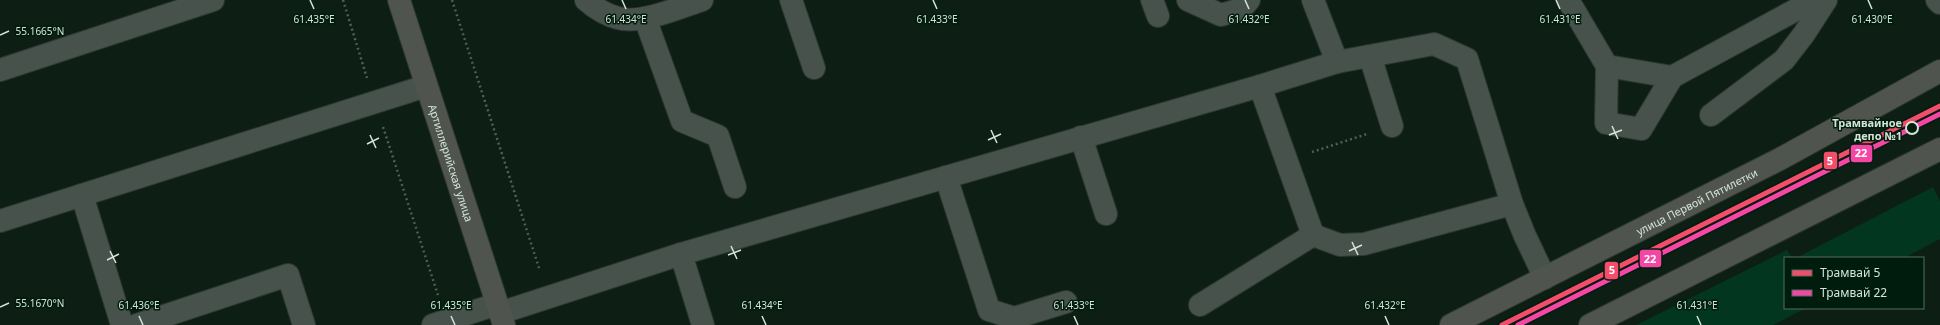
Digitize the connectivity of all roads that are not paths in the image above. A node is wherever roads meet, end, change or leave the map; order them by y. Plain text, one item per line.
1 (213, 0) edge
2 (399, 0) edge
3 (586, 0) edge
4 (702, 0) edge
5 (791, 0) edge
6 (1188, 0) edge
7 (1249, 0) edge
8 (1313, 0) edge
9 (1568, 0) edge
10 (1814, 0) edge
11 (1826, 0) edge
12 (1937, 0) edge
13 (1940, 3) edge
14 (645, 18) junction
15 (1370, 56) junction
16 (1337, 62) junction
17 (1607, 66) junction
18 (814, 68) dead end
19 (0, 70) edge
20 (1940, 71) edge
21 (1672, 77) junction
22 (426, 86) junction
23 (1260, 86) junction
24 (1711, 115) dead end
25 (1392, 126) road end
26 (1082, 137) junction
27 (1940, 149) edge
28 (946, 177) junction
29 (735, 187) dead end
30 (82, 195) junction
31 (1512, 204) junction
32 (1106, 214) dead end
33 (0, 221) edge
34 (1313, 235) junction
35 (681, 254) junction
36 (1545, 278) junction
37 (1066, 302) dead end
38 (1200, 305) dead end
39 (500, 314) edge
40 (439, 323) edge
41 (122, 325) edge
42 (138, 325) edge
43 (304, 325) edge
44 (703, 325) edge
45 (1451, 325) edge
46 (1590, 325) edge

1 - 19 street
2 - 22 main road, Артиллерийская улица
3 - 14 street
4 - 14 street
5 - 18 street
6 - 7 street
8 - 16 street
9 - 17 street
10 - 21 street
11 - 24 street
12 - 13 street
14 - 29 street
15 - 16 street
15 - 25 street
15 - 31 street
16 - 23 street
17 - 21 street
17 - 21 street
20 - 36 main road, улица Первой Пятилетки
22 - 30 street
22 - 39 main road, Артиллерийская улица
23 - 26 street
23 - 34 street
26 - 28 street
26 - 32 street
27 - 46 main road
28 - 35 street
28 - 37 street
30 - 33 street
30 - 41 street
31 - 34 street
31 - 36 street
34 - 38 street
35 - 39 street
35 - 44 street
36 - 45 main road, улица Первой Пятилетки
39 - 40 street
42 - 43 street

